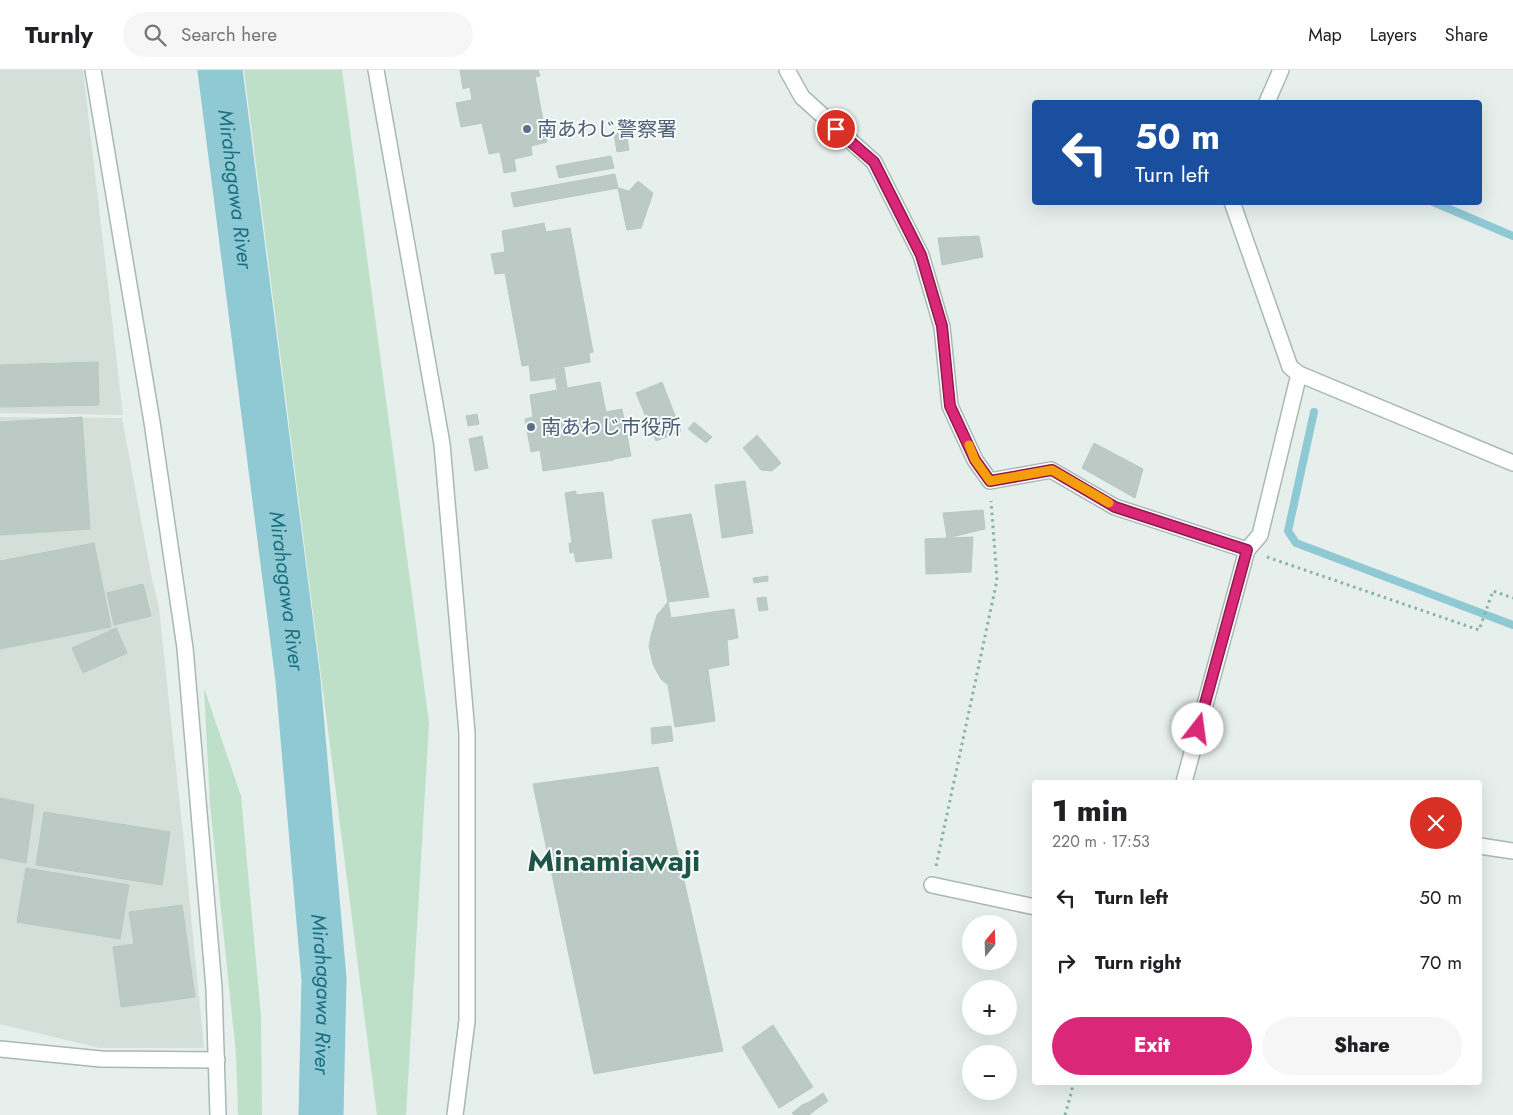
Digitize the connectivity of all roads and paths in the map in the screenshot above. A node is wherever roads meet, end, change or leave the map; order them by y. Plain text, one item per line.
1 (93, 70) edge
2 (376, 70) edge
3 (787, 70) edge
4 (1281, 70) edge
5 (1268, 100) edge
6 (1233, 205) edge
7 (1299, 374) junction
8 (1513, 463) edge
9 (990, 481) junction
10 (1247, 550) junction
11 (1513, 598) edge
12 (1185, 780) edge
13 (1482, 846) edge
14 (1513, 851) edge
15 (932, 885) joint
16 (1032, 906) edge
17 (0, 1049) edge
18 (216, 1060) junction
19 (1072, 1085) edge
20 (218, 1115) edge
21 (455, 1115) edge
22 (1065, 1115) edge

1 - 18 street
2 - 21 street
3 - 9 street
4 - 5 street
6 - 7 street
7 - 8 street
7 - 10 street
9 - 10 street
9 - 15 path
10 - 11 path
10 - 12 street
13 - 14 street
15 - 16 street
17 - 18 street
18 - 20 street
19 - 22 path

